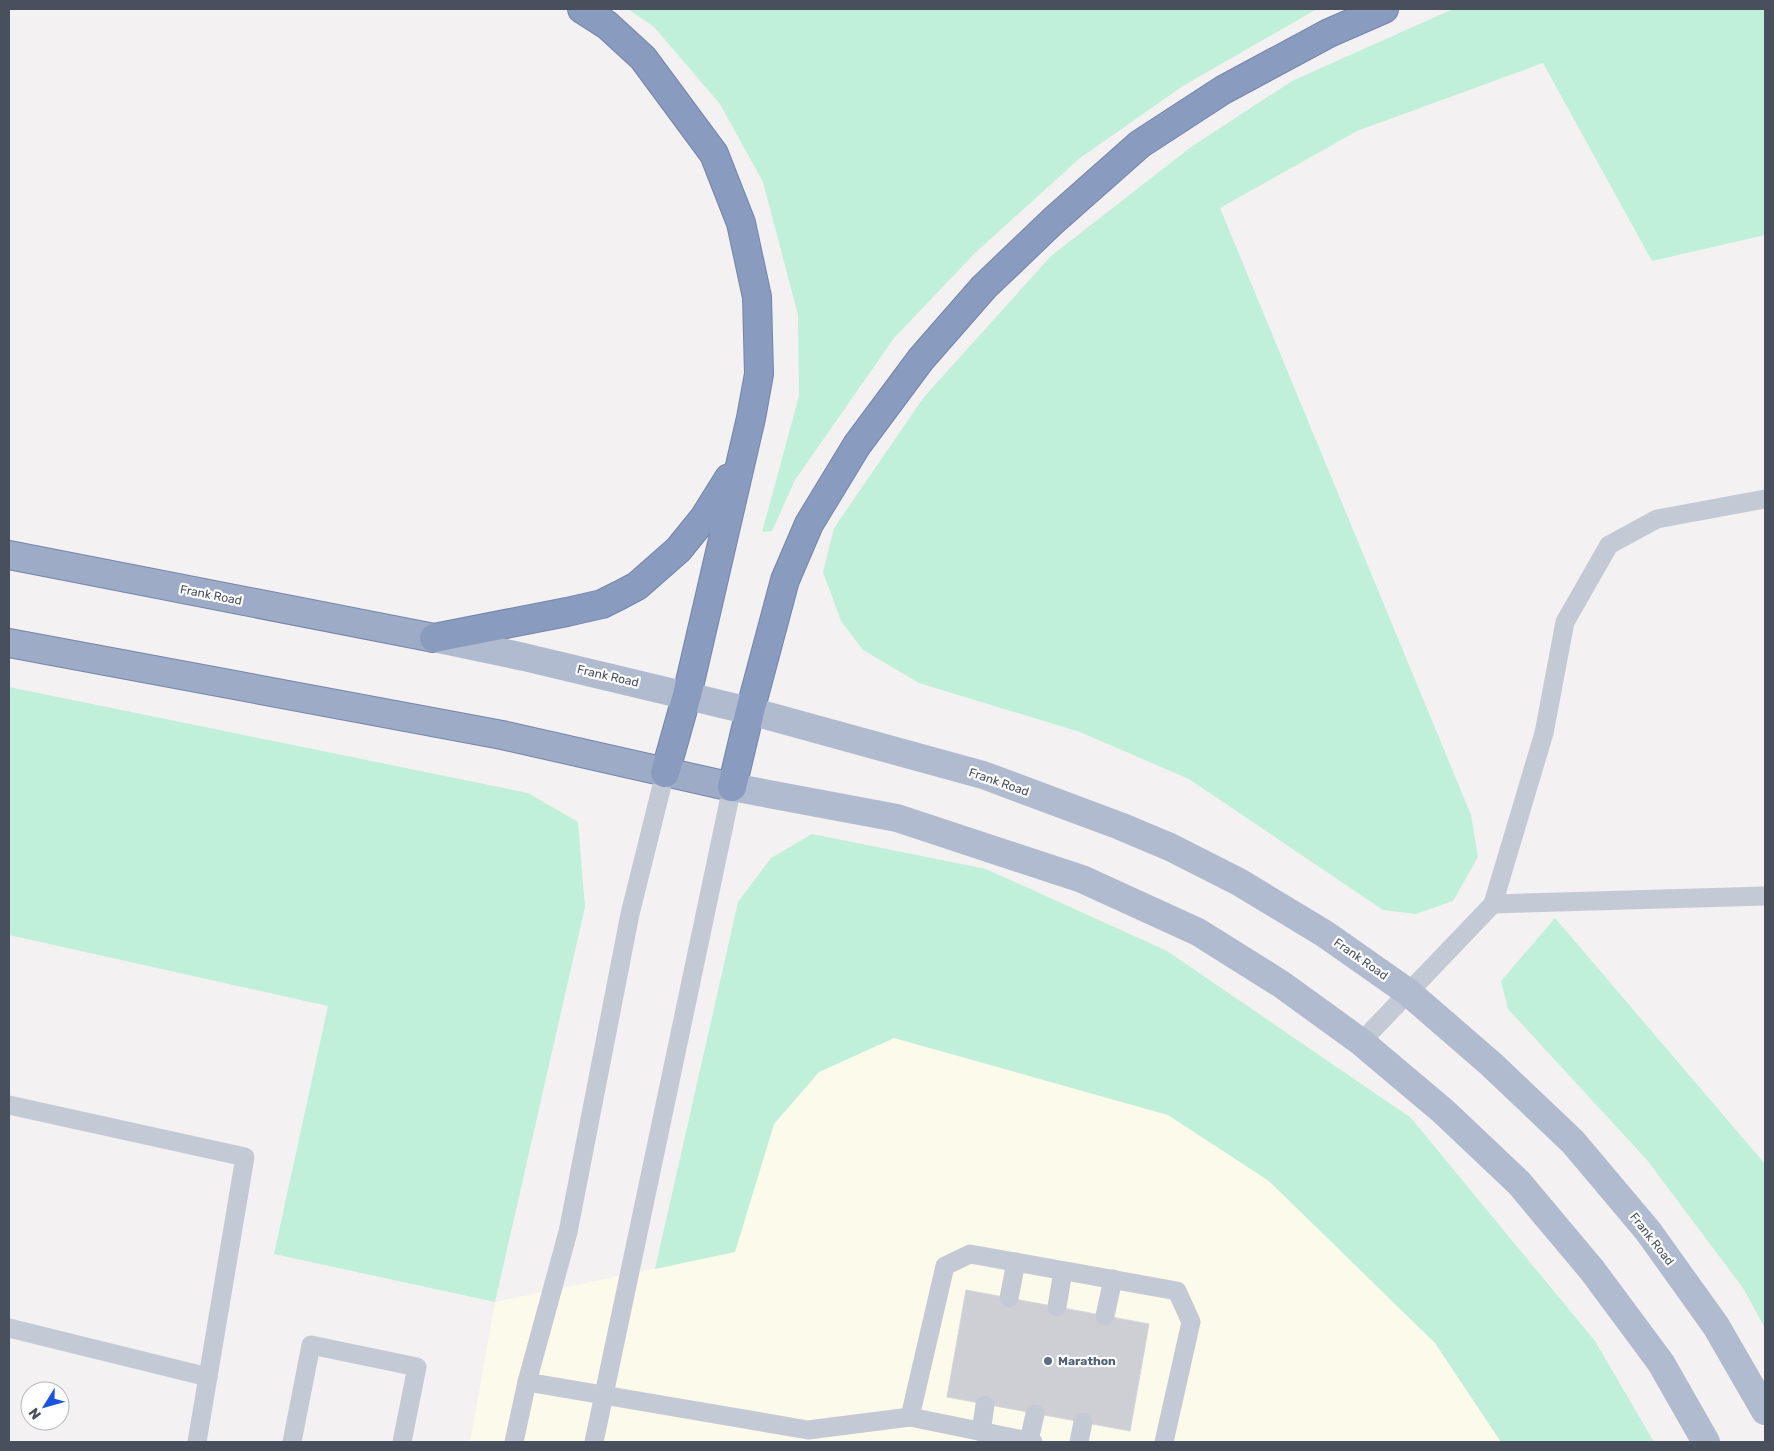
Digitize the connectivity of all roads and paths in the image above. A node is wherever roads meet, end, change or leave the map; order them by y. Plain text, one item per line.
1 (582, 9) edge
2 (1384, 9) edge
3 (741, 460) junction
4 (1765, 499) edge
5 (9, 555) edge
6 (434, 638) junction
7 (9, 643) edge
8 (687, 695) junction
9 (750, 711) junction
10 (665, 773) junction
11 (732, 787) junction
12 (1765, 896) edge
13 (1493, 904) junction
14 (1409, 993) junction
15 (1361, 1042) junction
16 (9, 1105) edge
17 (1016, 1262) junction
18 (1063, 1270) junction
19 (1113, 1279) junction
20 (1009, 1298) dead end
21 (1057, 1307) dead end
22 (1105, 1316) dead end
23 (9, 1328) edge
24 (208, 1376) junction
25 (527, 1382) junction
26 (605, 1394) junction
27 (985, 1405) dead end
28 (1765, 1411) edge
29 (1035, 1414) dead end
30 (910, 1417) junction
31 (1083, 1422) dead end
32 (981, 1432) junction
33 (807, 1436) edge
34 (197, 1442) edge
35 (292, 1442) edge
36 (402, 1442) edge
37 (514, 1442) edge
38 (594, 1442) edge
39 (1031, 1442) edge
40 (1079, 1442) edge
41 (1164, 1442) edge
42 (1706, 1442) edge

1 - 3 highway
2 - 9 highway
3 - 6 highway
3 - 8 highway
4 - 13 lane
5 - 6 highway, Frank Road
6 - 8 main road, Frank Road
7 - 10 highway
8 - 9 main road, Frank Road
8 - 10 highway
9 - 11 highway
9 - 14 main road, Frank Road
10 - 11 highway
10 - 25 lane
11 - 15 main road
11 - 26 lane
12 - 13 lane
13 - 14 lane
14 - 15 lane
14 - 28 main road, Frank Road
15 - 42 main road
16 - 24 lane
17 - 18 lane
17 - 20 lane
17 - 30 lane
18 - 19 lane
18 - 21 lane
19 - 22 lane
19 - 41 lane
23 - 24 lane
24 - 34 lane
25 - 26 lane
25 - 37 lane
26 - 33 lane
26 - 38 lane
27 - 32 lane
29 - 39 lane
30 - 32 lane
30 - 33 lane
31 - 40 lane
32 - 39 lane
35 - 36 lane

